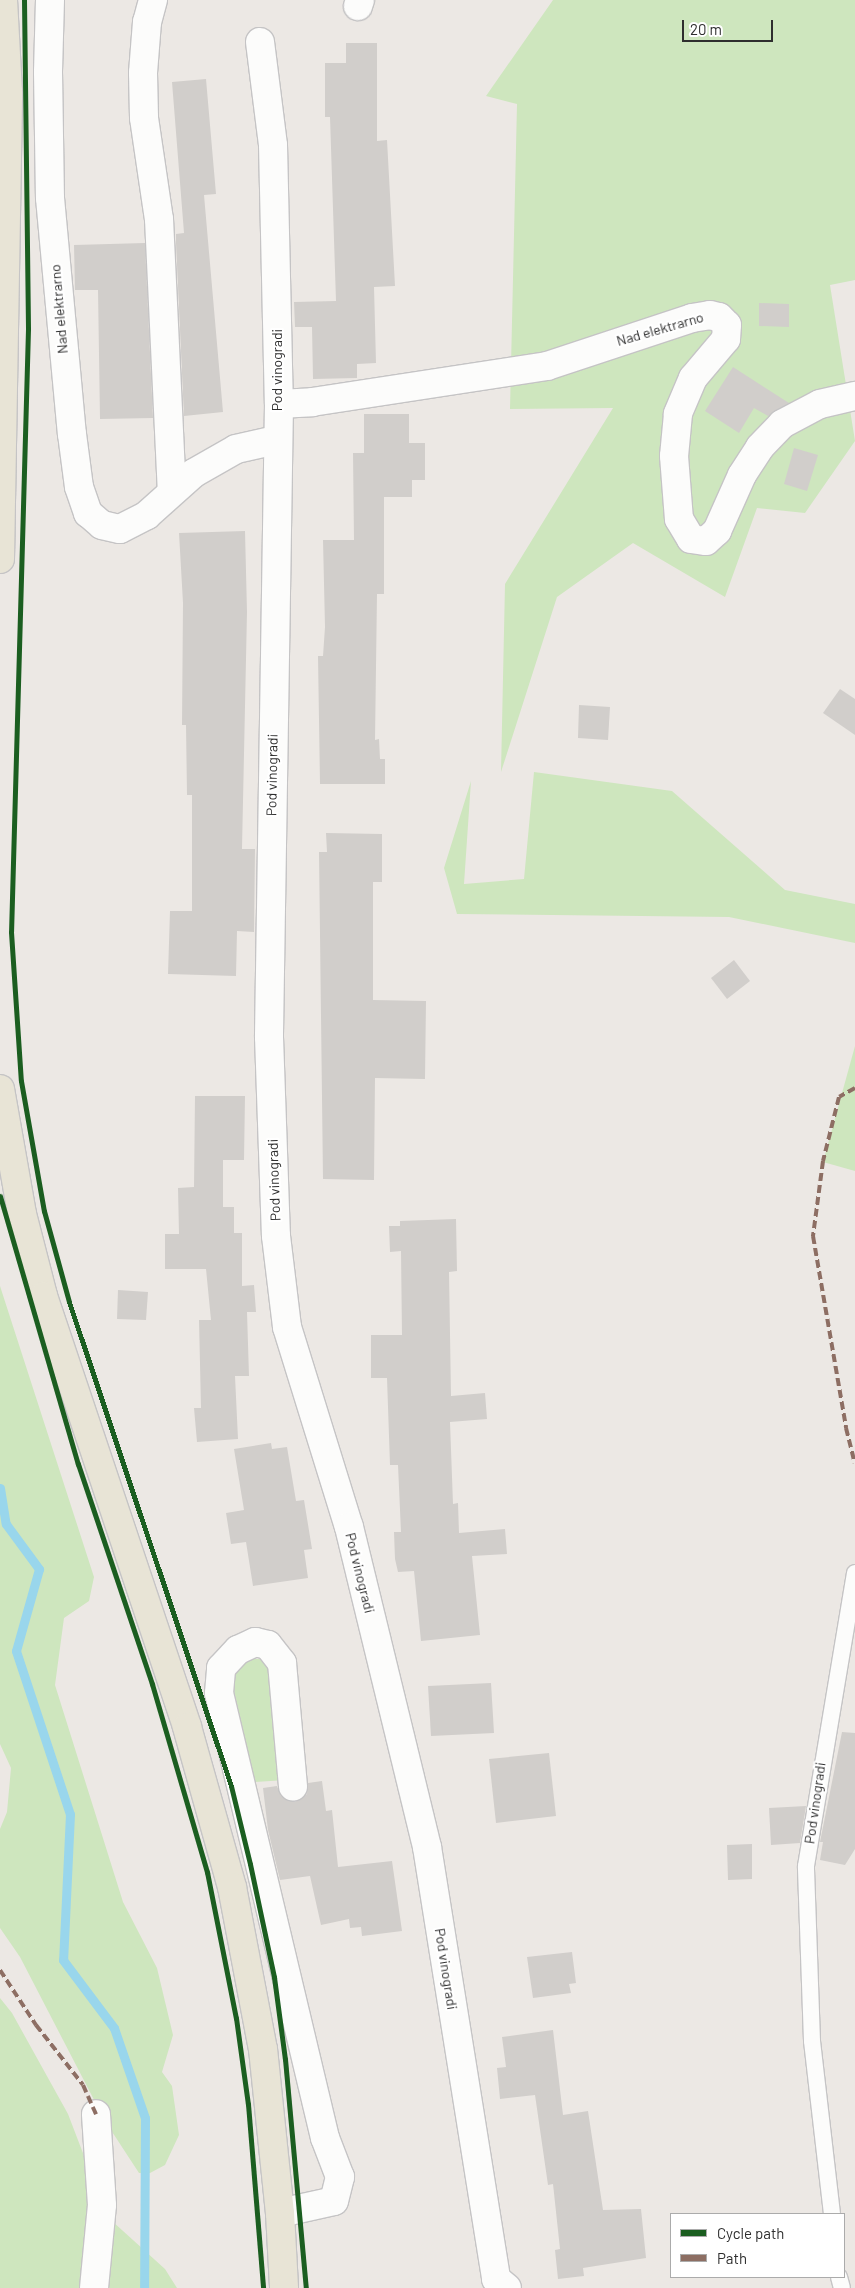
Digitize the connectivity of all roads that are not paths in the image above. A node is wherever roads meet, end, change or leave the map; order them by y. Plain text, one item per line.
1 (3, 0) edge
2 (50, 0) edge
3 (153, 0) edge
4 (260, 42) dead end
5 (855, 396) edge
6 (279, 404) junction
7 (276, 440) junction
8 (172, 490) junction
9 (0, 559) edge
10 (0, 1089) edge
11 (855, 1573) edge
12 (293, 1788) dead end
13 (96, 2114) dead end
14 (280, 2213) junction
15 (832, 2213) edge
16 (94, 2288) edge
17 (284, 2288) edge
18 (507, 2288) edge

1 - 9 main road
2 - 8 street, Nad elektrarno
3 - 8 street
4 - 6 street, Pod vinogradi
5 - 6 street, Nad elektrarno
6 - 7 street, Pod vinogradi
7 - 8 street, Nad elektrarno
7 - 18 street, Pod vinogradi
10 - 14 main road
11 - 15 lane, Pod vinogradi
12 - 14 street
13 - 16 street
14 - 17 main road

